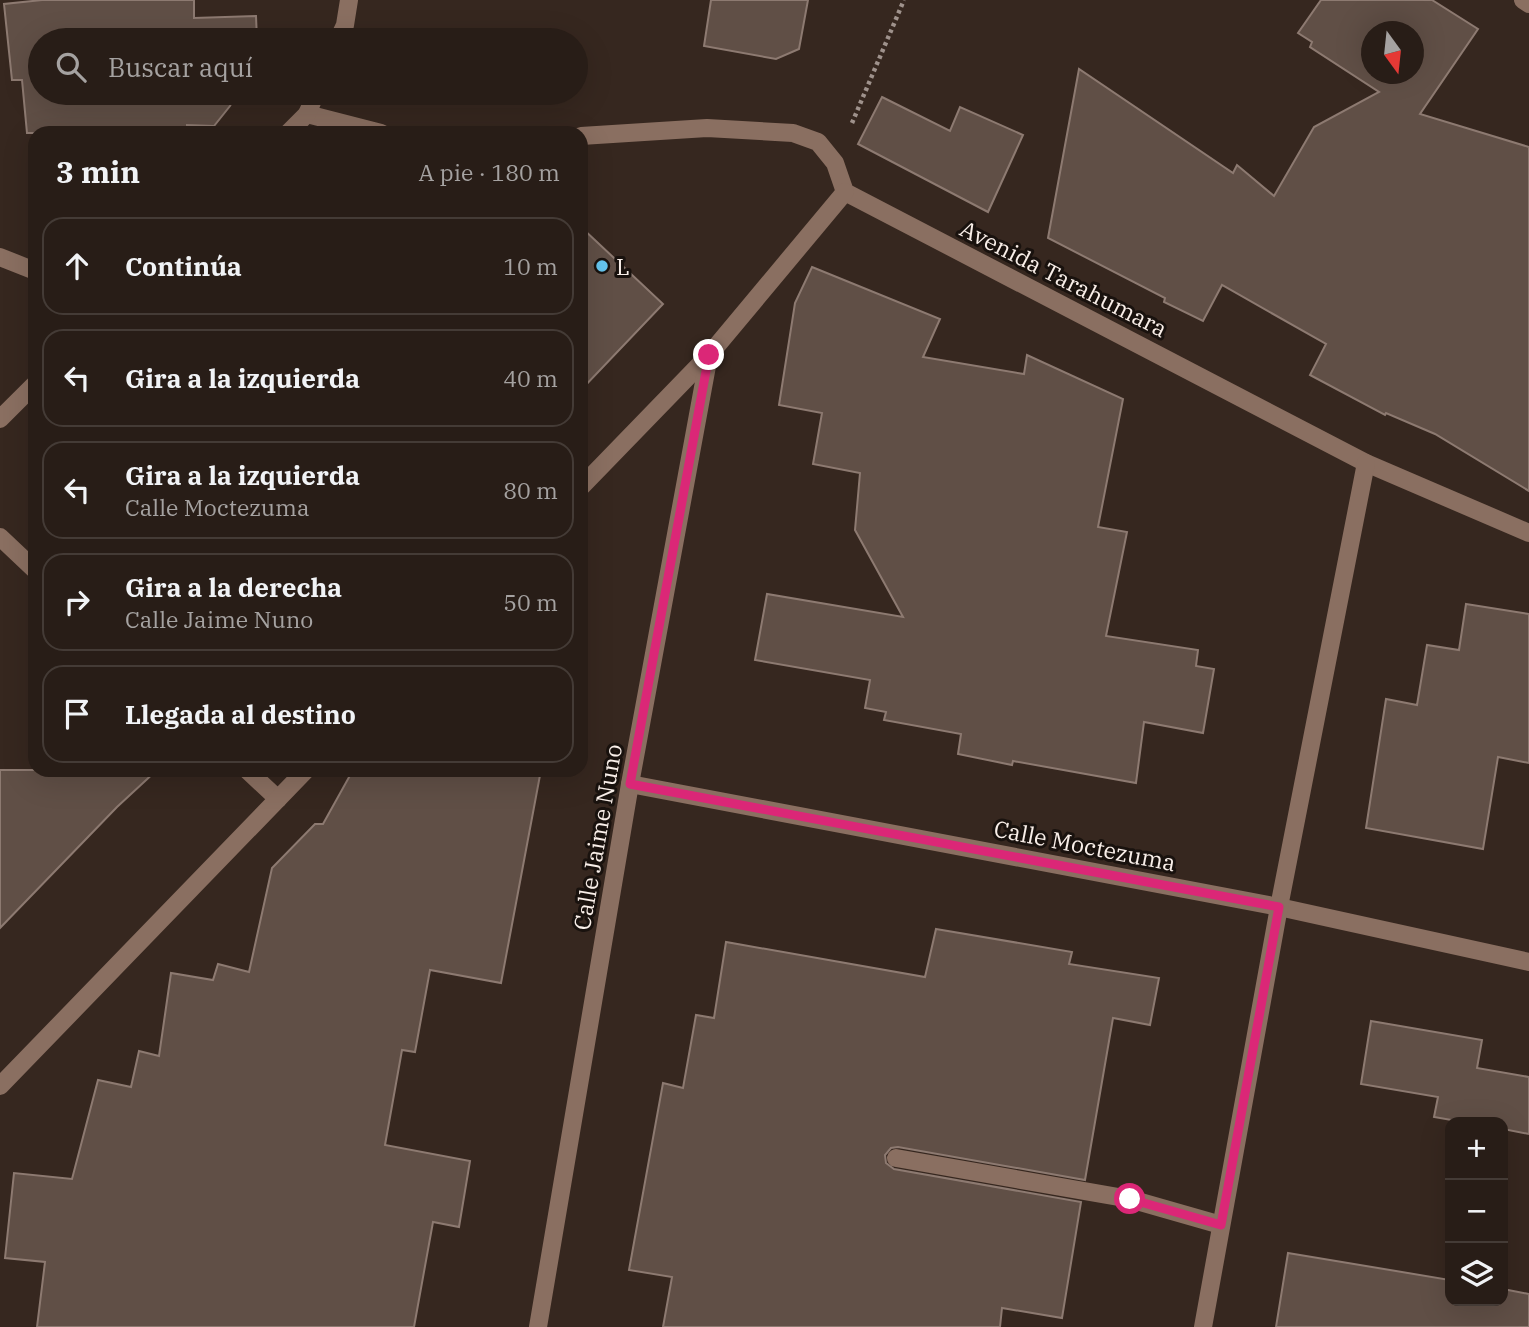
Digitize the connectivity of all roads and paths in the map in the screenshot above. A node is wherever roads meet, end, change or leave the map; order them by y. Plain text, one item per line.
1 (349, 0) edge
2 (904, 0) edge
3 (1523, 0) edge
4 (1529, 4) edge
5 (344, 28) edge
6 (311, 105) edge
7 (307, 114) junction
8 (295, 126) edge
9 (354, 126) edge
10 (588, 136) edge
11 (835, 163) junction
12 (845, 192) junction
13 (0, 257) edge
14 (28, 268) edge
15 (709, 355) junction
16 (28, 391) edge
17 (0, 419) edge
18 (1366, 463) junction
19 (588, 480) edge
20 (1529, 533) edge
21 (0, 537) edge
22 (28, 563) edge
23 (254, 777) edge
24 (299, 777) edge
25 (630, 784) junction
26 (278, 799) junction
27 (1279, 907) junction
28 (1529, 962) edge
29 (0, 1086) edge
30 (896, 1158) dead end
31 (1221, 1225) junction
32 (538, 1327) edge
33 (1203, 1327) edge

1 - 5 street
2 - 11 path
3 - 4 street
6 - 7 street
7 - 8 street
7 - 9 street
10 - 11 street
11 - 12 street
12 - 15 street
12 - 18 street, Avenida Tarahumara
13 - 14 street
15 - 19 street
15 - 25 street, Calle Jaime Nuno
16 - 17 street
18 - 20 street, Avenida Tarahumara
18 - 27 street
21 - 22 street
23 - 26 street
24 - 26 street
25 - 27 street, Calle Moctezuma
25 - 32 street, Calle Jaime Nuno
26 - 29 street
27 - 28 street, Calle Moctezuma
27 - 31 street
30 - 31 street
31 - 33 street

